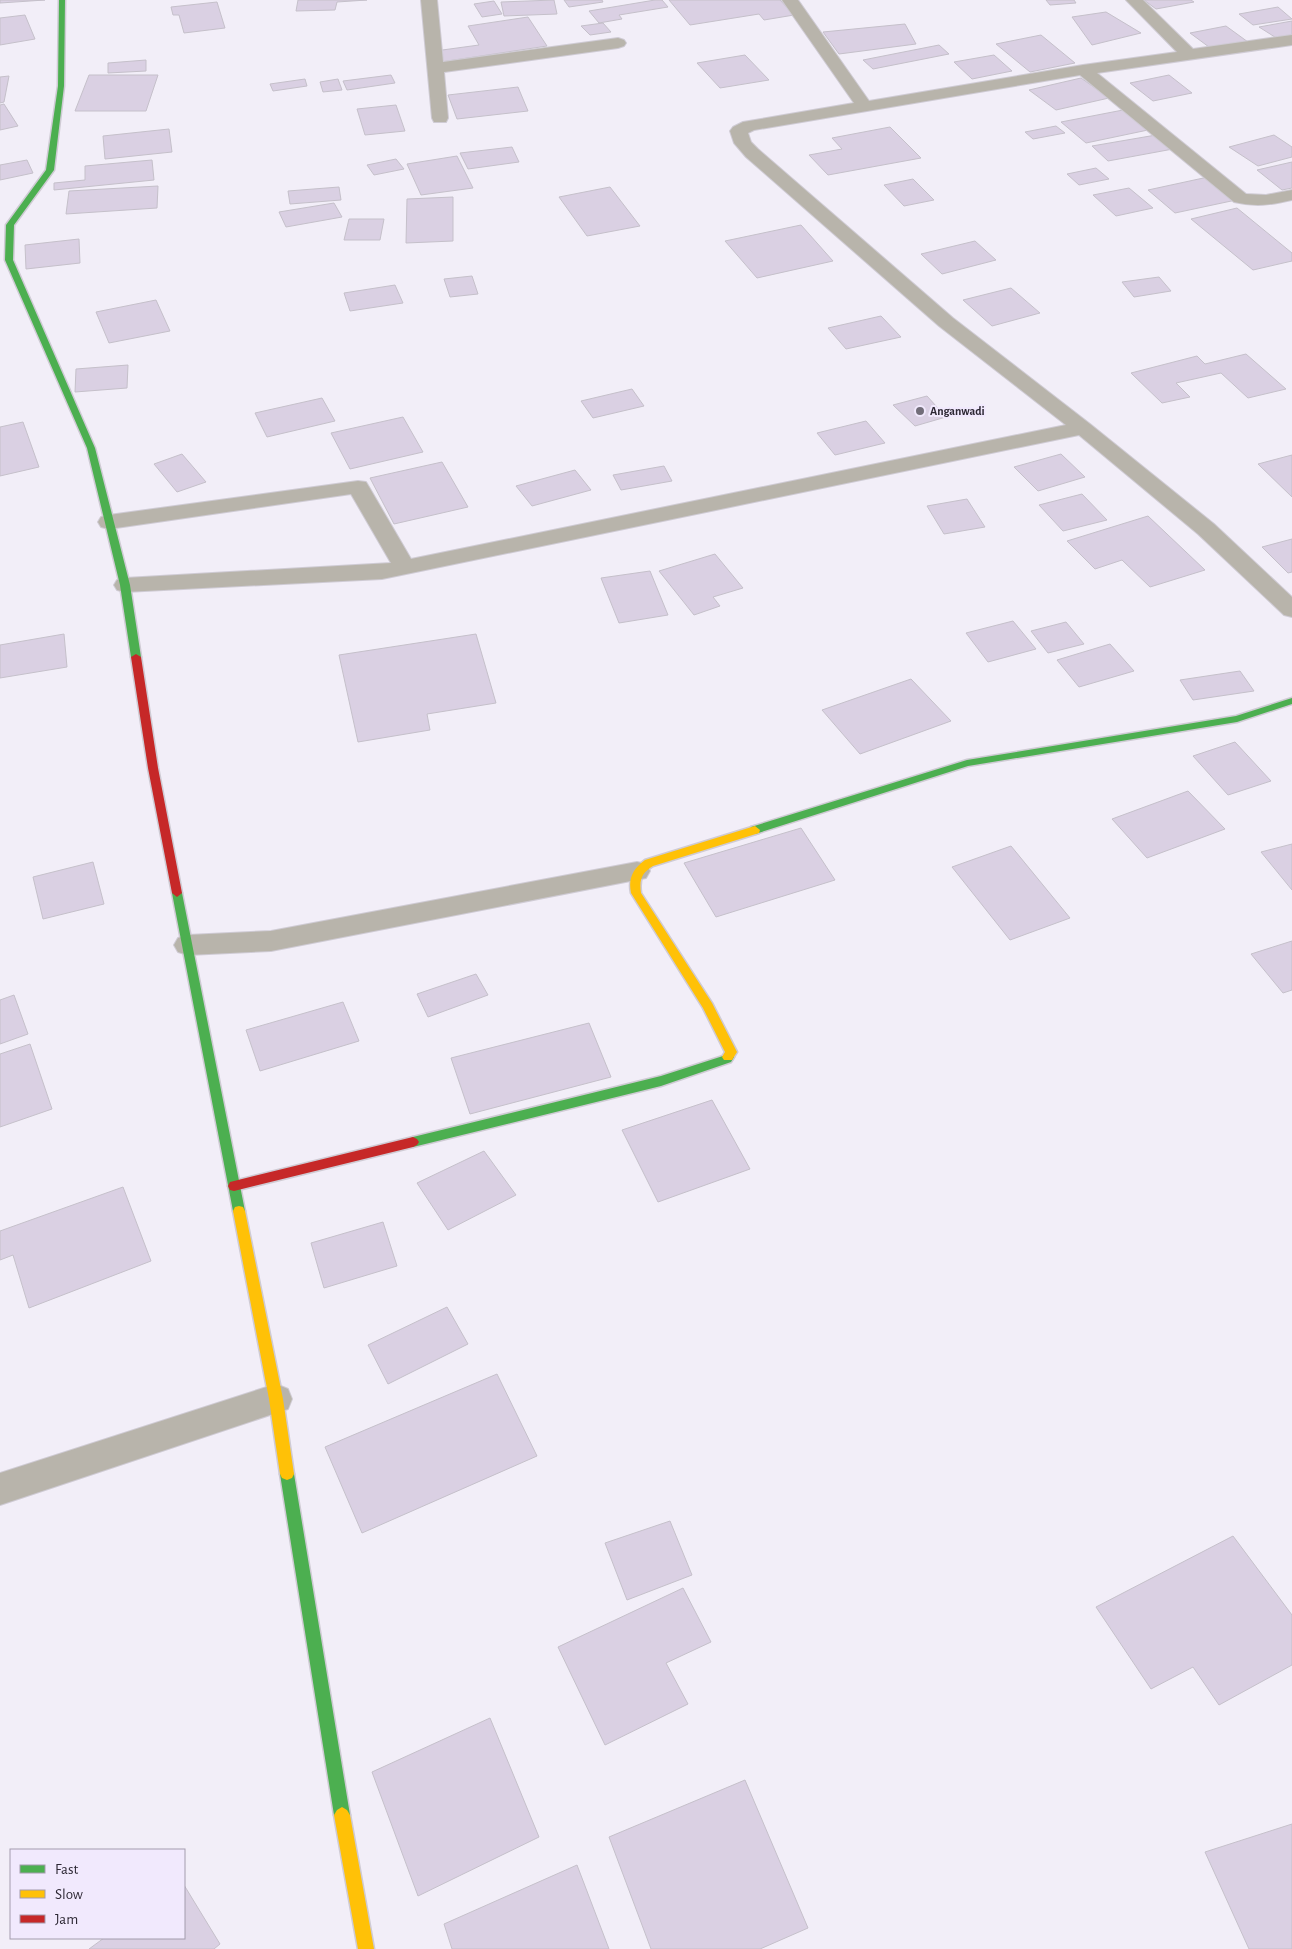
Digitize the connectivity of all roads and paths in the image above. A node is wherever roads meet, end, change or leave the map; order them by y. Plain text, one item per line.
1 (62, 0) edge
2 (429, 0) edge
3 (790, 0) edge
4 (1134, 0) edge
5 (1292, 40) edge
6 (618, 43) dead end
7 (1189, 55) junction
8 (435, 68) junction
9 (1083, 70) junction
10 (864, 106) junction
11 (440, 118) dead end
12 (1292, 195) edge
13 (1083, 428) junction
14 (109, 522) junction
15 (404, 568) junction
16 (125, 585) junction
17 (1292, 610) edge
18 (1292, 701) edge
19 (636, 871) junction
20 (188, 945) junction
21 (234, 1186) junction
22 (276, 1399) junction
23 (0, 1489) edge
24 (366, 1949) edge

1 - 14 street
2 - 8 street
3 - 10 street
4 - 7 street
5 - 7 street
6 - 8 street
7 - 9 street
8 - 11 street
9 - 10 street
9 - 12 street
10 - 13 street
13 - 15 street
13 - 17 street
14 - 15 street
14 - 16 street
15 - 16 street
16 - 20 street
18 - 19 street
19 - 20 street
19 - 21 street
20 - 21 street
21 - 22 street
22 - 23 street
22 - 24 street

